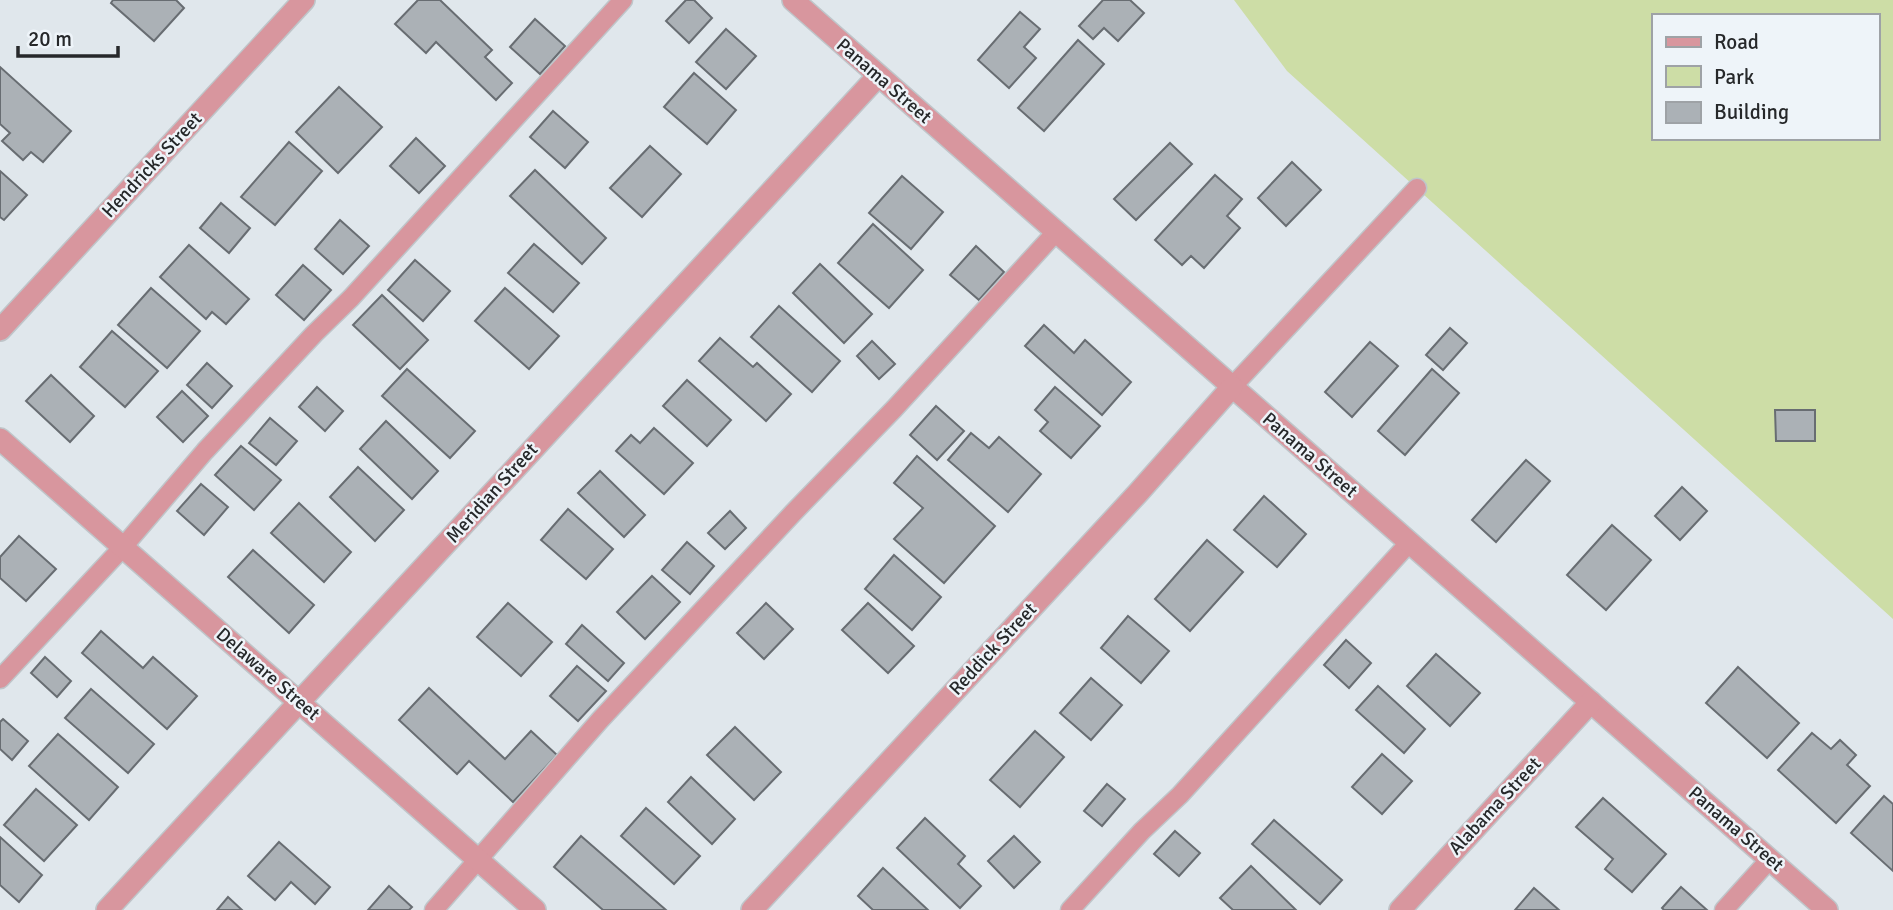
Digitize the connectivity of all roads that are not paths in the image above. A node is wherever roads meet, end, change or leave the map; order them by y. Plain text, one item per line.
1 (304, 0) edge
2 (623, 0) edge
3 (793, 0) edge
4 (878, 76) junction
5 (1417, 188) dead end
6 (1056, 232) junction
7 (0, 330) edge
8 (1232, 387) junction
9 (0, 439) edge
10 (1409, 542) junction
11 (122, 547) junction
12 (0, 678) edge
13 (299, 702) junction
14 (1591, 702) junction
15 (1770, 859) junction
16 (478, 860) junction
17 (107, 910) edge
18 (433, 910) edge
19 (535, 910) edge
20 (752, 910) edge
21 (1070, 910) edge
22 (1400, 910) edge
23 (1724, 910) edge
24 (1827, 910) edge

1 - 7 street, Hendricks Street
2 - 11 lane
3 - 4 street, Panama Street
4 - 6 street, Panama Street
4 - 13 street, Meridian Street
5 - 8 lane
6 - 8 street, Panama Street
6 - 16 lane
8 - 10 street, Panama Street
8 - 20 street, Reddick Street
9 - 11 street, Delaware Street
10 - 14 street, Panama Street
10 - 21 lane
11 - 12 lane
11 - 13 street, Delaware Street
13 - 16 street, Delaware Street
13 - 17 street, Meridian Street
14 - 15 street, Panama Street
14 - 22 street, Alabama Street
15 - 23 lane
15 - 24 street, Panama Street
16 - 18 lane
16 - 19 street, Delaware Street

